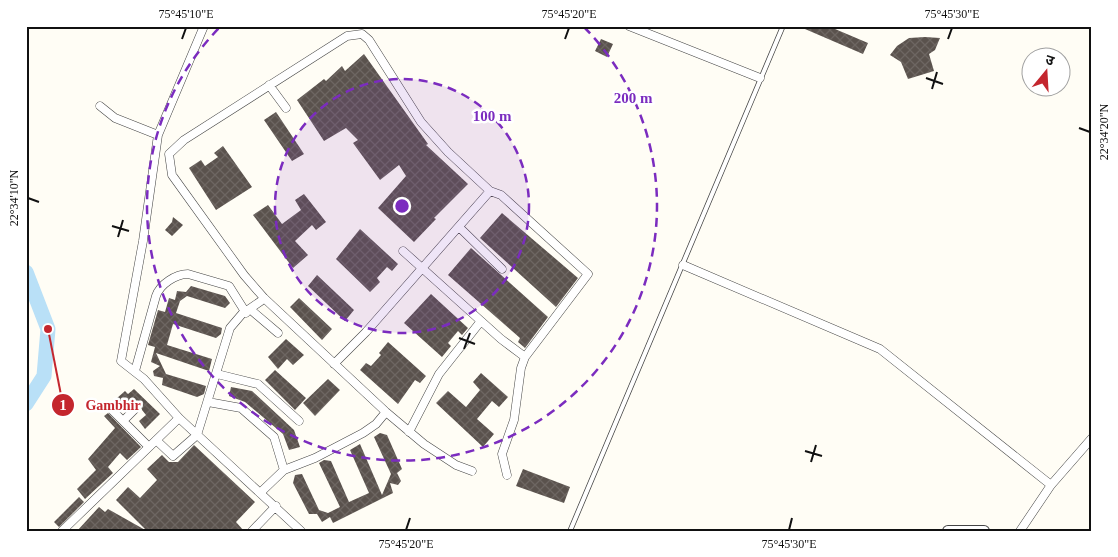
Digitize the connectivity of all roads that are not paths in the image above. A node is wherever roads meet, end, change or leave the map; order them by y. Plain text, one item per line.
1 (204, 26) edge
2 (629, 26) edge
3 (783, 26) edge
4 (760, 78) junction
5 (270, 85) junction
6 (100, 106) dead end
7 (286, 108) dead end
8 (158, 135) junction
9 (490, 192) junction
10 (460, 228) junction
11 (403, 252) dead end
12 (683, 264) junction
13 (422, 269) junction
14 (502, 270) dead end
15 (261, 301) dead end
16 (248, 312) junction
17 (481, 321) junction
18 (278, 333) dead end
19 (525, 357) junction
20 (334, 364) junction
21 (135, 371) junction
22 (217, 374) junction
23 (208, 402) junction
24 (137, 407) dead end
25 (113, 411) dead end
26 (386, 412) junction
27 (179, 418) junction
28 (123, 421) junction
29 (299, 421) dead end
30 (409, 432) junction
31 (197, 434) junction
32 (1092, 438) edge
33 (156, 440) junction
34 (148, 447) junction
35 (284, 470) junction
36 (472, 472) dead end
37 (507, 475) dead end
38 (1051, 485) junction
39 (261, 492) junction
40 (276, 506) junction
41 (62, 531) edge
42 (252, 531) edge
43 (301, 531) edge
44 (570, 531) edge
45 (948, 531) edge
46 (984, 531) edge
47 (1020, 531) edge

1 - 8 street
2 - 4 street
3 - 4 lane
4 - 12 lane
5 - 7 street
5 - 9 street
5 - 20 street
6 - 8 street
8 - 21 street
9 - 10 street
9 - 19 street
10 - 13 street
10 - 14 street
11 - 13 street
12 - 38 street
12 - 44 lane
13 - 17 street
13 - 20 street
15 - 16 street
16 - 18 street
16 - 21 street
16 - 22 street
17 - 19 street
17 - 30 street
19 - 37 street
20 - 26 street
21 - 27 street
22 - 23 street
22 - 29 street
23 - 31 street
23 - 35 street
24 - 28 street
25 - 28 street
26 - 30 street
26 - 35 street
27 - 31 street
27 - 33 street
28 - 34 street
30 - 36 street
31 - 33 street
31 - 39 street
32 - 38 street
33 - 34 street
34 - 41 street
35 - 39 street
38 - 47 street
39 - 40 street
40 - 42 street
40 - 43 street
45 - 46 street

